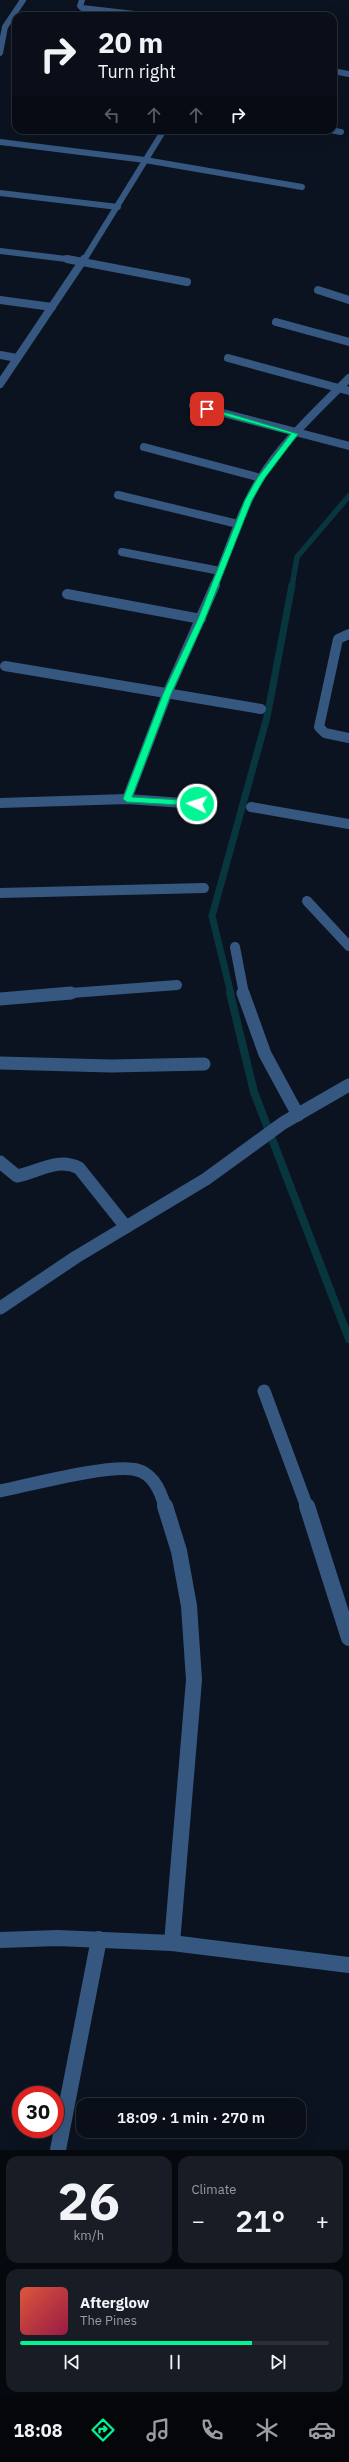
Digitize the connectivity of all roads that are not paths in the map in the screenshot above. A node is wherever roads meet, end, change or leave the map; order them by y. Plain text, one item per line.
1 (23, 0) edge
2 (82, 0) edge
3 (15, 12) edge
4 (117, 12) edge
5 (12, 16) edge
6 (0, 53) edge
7 (337, 72) edge
8 (349, 74) edge
9 (337, 131) edge
10 (341, 132) dead end
11 (161, 134) edge
12 (0, 142) edge
13 (145, 160) junction
14 (302, 187) dead end
15 (0, 193) edge
16 (118, 207) junction
17 (0, 251) edge
18 (83, 261) junction
19 (187, 282) dead end
20 (318, 290) dead end
21 (0, 300) edge
22 (349, 300) edge
23 (52, 307) junction
24 (276, 322) dead end
25 (349, 342) edge
26 (0, 355) edge
27 (17, 358) junction
28 (228, 358) dead end
29 (349, 378) edge
30 (0, 384) edge
31 (338, 388) junction
32 (349, 391) edge
33 (193, 405) dead end
34 (295, 434) junction
35 (349, 446) edge
36 (144, 447) dead end
37 (261, 478) junction
38 (118, 495) dead end
39 (238, 524) junction
40 (122, 552) dead end
41 (220, 571) junction
42 (66, 594) dead end
43 (201, 619) junction
44 (349, 634) edge
45 (5, 666) dead end
46 (167, 694) junction
47 (261, 709) dead end
48 (349, 738) edge
49 (127, 799) junction
50 (0, 803) edge
51 (197, 804) dead end
52 (251, 807) dead end
53 (349, 824) edge
54 (204, 888) dead end
55 (0, 893) edge
56 (307, 901) dead end
57 (349, 946) edge
58 (235, 947) dead end
59 (177, 985) dead end
60 (0, 999) edge
61 (0, 1062) edge
62 (204, 1064) dead end
63 (349, 1085) edge
64 (298, 1115) junction
65 (0, 1162) edge
66 (126, 1227) junction
67 (0, 1308) edge
68 (264, 1391) dead end
69 (0, 1491) edge
70 (349, 1638) edge
71 (99, 1939) junction
72 (0, 1940) edge
73 (172, 1943) junction
74 (349, 1965) edge
75 (58, 2150) edge

1 - 3 street
2 - 4 street
5 - 6 street
7 - 8 street
9 - 10 street
11 - 13 street
12 - 13 street
13 - 14 street
13 - 16 street
15 - 16 street
16 - 18 street
17 - 18 street
18 - 19 street
18 - 23 street
20 - 22 street
21 - 23 street
23 - 27 street
24 - 25 street
26 - 27 street
27 - 30 street
28 - 31 street
29 - 31 street
31 - 32 street
31 - 34 street
33 - 34 street
34 - 35 street
34 - 37 street
36 - 37 street
37 - 39 street
38 - 39 street
39 - 41 street
40 - 41 street
41 - 43 street
42 - 43 street
43 - 46 street
44 - 48 street
45 - 46 street
46 - 47 street
46 - 49 street
49 - 50 street
49 - 51 street
52 - 53 street
54 - 55 street
56 - 57 street
58 - 64 street
59 - 60 street
61 - 62 street
63 - 64 street
64 - 66 street
65 - 66 street
66 - 67 street
68 - 70 street
69 - 73 street
71 - 72 street
71 - 73 street
71 - 75 street
73 - 74 street

